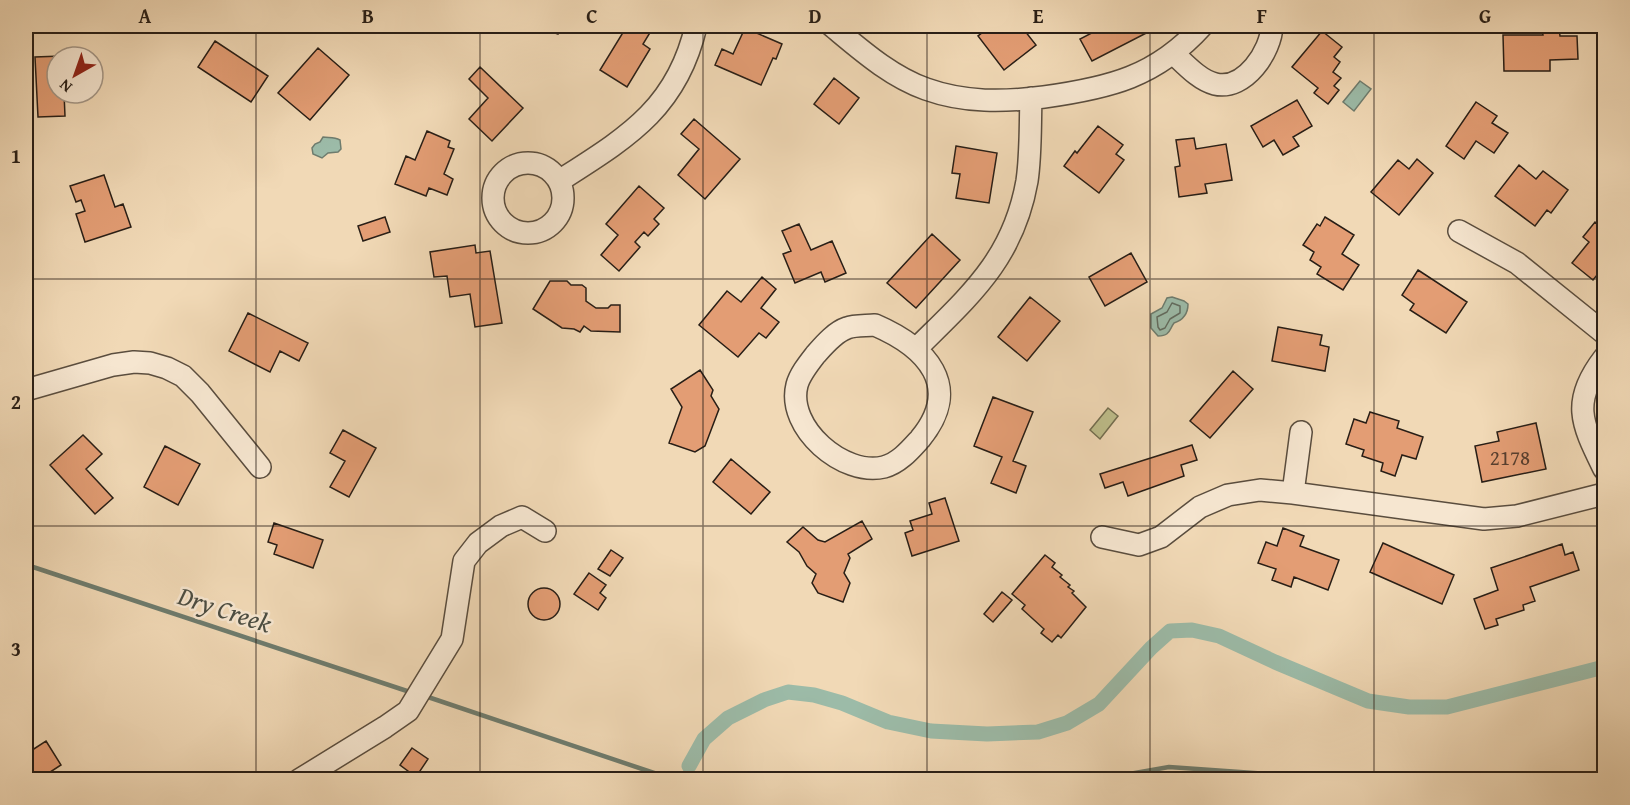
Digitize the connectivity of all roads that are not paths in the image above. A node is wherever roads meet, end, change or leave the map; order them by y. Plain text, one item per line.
1 (696, 26) edge
2 (832, 26) edge
3 (1202, 26) edge
4 (1272, 26) edge
5 (1173, 53) junction
6 (1031, 98) junction
7 (559, 181) dead end
8 (1459, 231) dead end
9 (1605, 333) edge
10 (916, 349) junction
11 (1605, 358) edge
12 (26, 390) edge
13 (1301, 432) dead end
14 (261, 467) dead end
15 (1605, 469) edge
16 (1293, 493) junction
17 (1605, 494) edge
18 (545, 531) dead end
19 (1102, 537) dead end
20 (299, 780) edge

1 - 7 street
2 - 6 street
3 - 5 street
4 - 5 street
5 - 6 street
6 - 10 street
8 - 9 street
10 - 10 street
11 - 15 street
12 - 14 street
13 - 16 street
16 - 17 street
16 - 19 street
18 - 20 street

